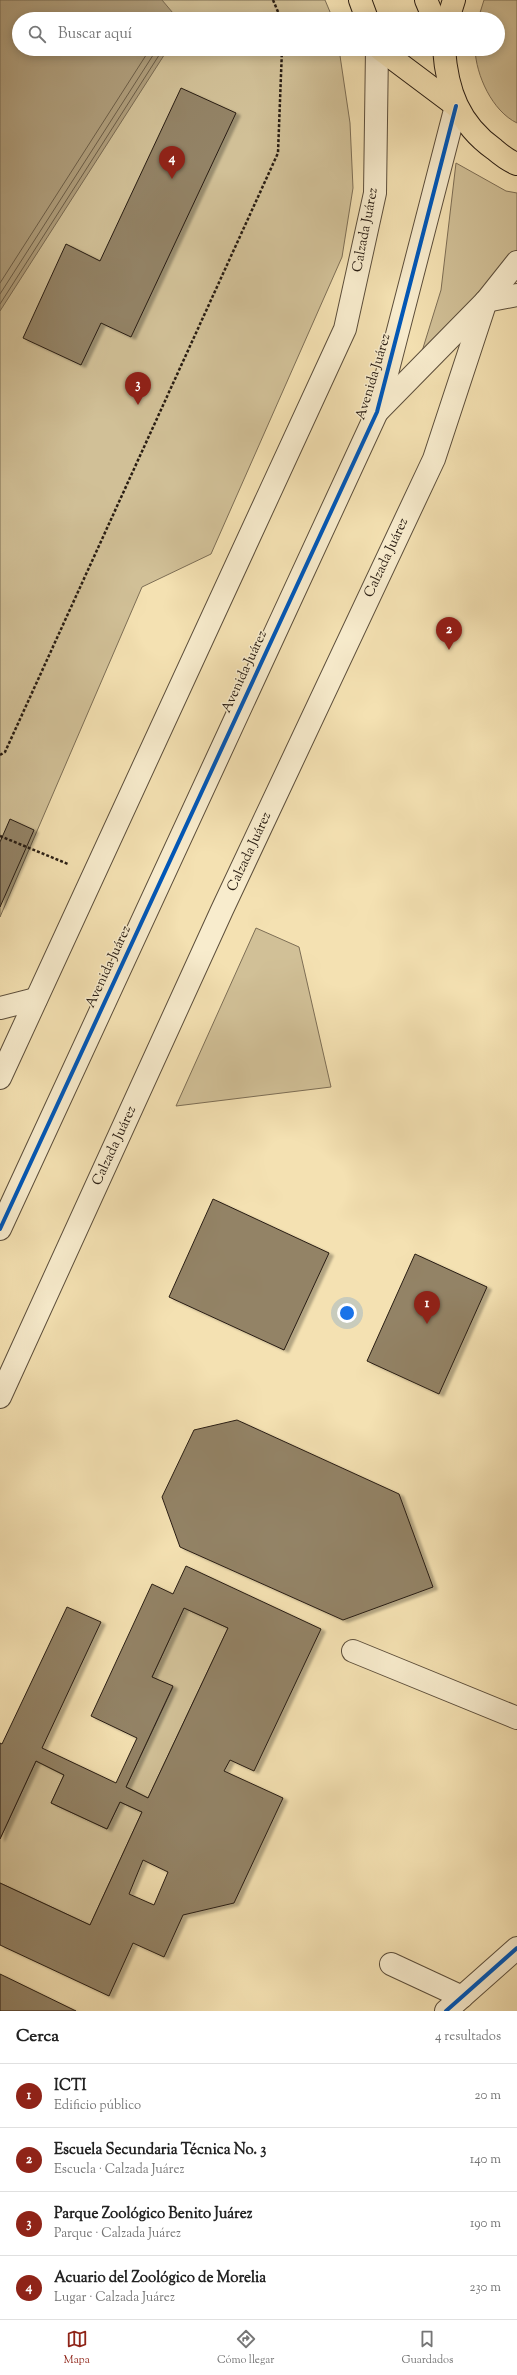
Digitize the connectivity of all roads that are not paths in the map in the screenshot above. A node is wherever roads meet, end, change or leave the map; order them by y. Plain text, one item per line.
1 (360, 0) edge
2 (426, 0) edge
3 (454, 0) edge
4 (364, 12) edge
5 (431, 12) edge
6 (450, 12) edge
7 (376, 56) edge
8 (389, 56) edge
9 (445, 56) edge
10 (456, 106) junction
11 (517, 164) edge
12 (517, 262) edge
13 (517, 295) edge
14 (486, 301) junction
15 (377, 412) junction
16 (36, 999) junction
17 (0, 1008) edge
18 (0, 1078) edge
19 (0, 1229) edge
20 (0, 1397) edge
21 (353, 1651) dead end
22 (517, 1718) edge
23 (517, 1948) edge
24 (391, 1964) dead end
25 (462, 1997) junction
26 (446, 2011) edge

1 - 4 main road
2 - 5 main road
3 - 6 main road
7 - 16 street, Calzada Juárez
8 - 10 main road
9 - 10 main road
10 - 11 main road
10 - 15 street, Avenida Juárez
12 - 14 street, Avenida Juárez
13 - 14 street
14 - 15 street, Avenida Juárez
14 - 20 street, Calzada Juárez
15 - 19 street, Avenida Juárez
16 - 17 street
16 - 18 street, Calzada Juárez
21 - 22 street
23 - 25 street
24 - 25 street
25 - 26 street

